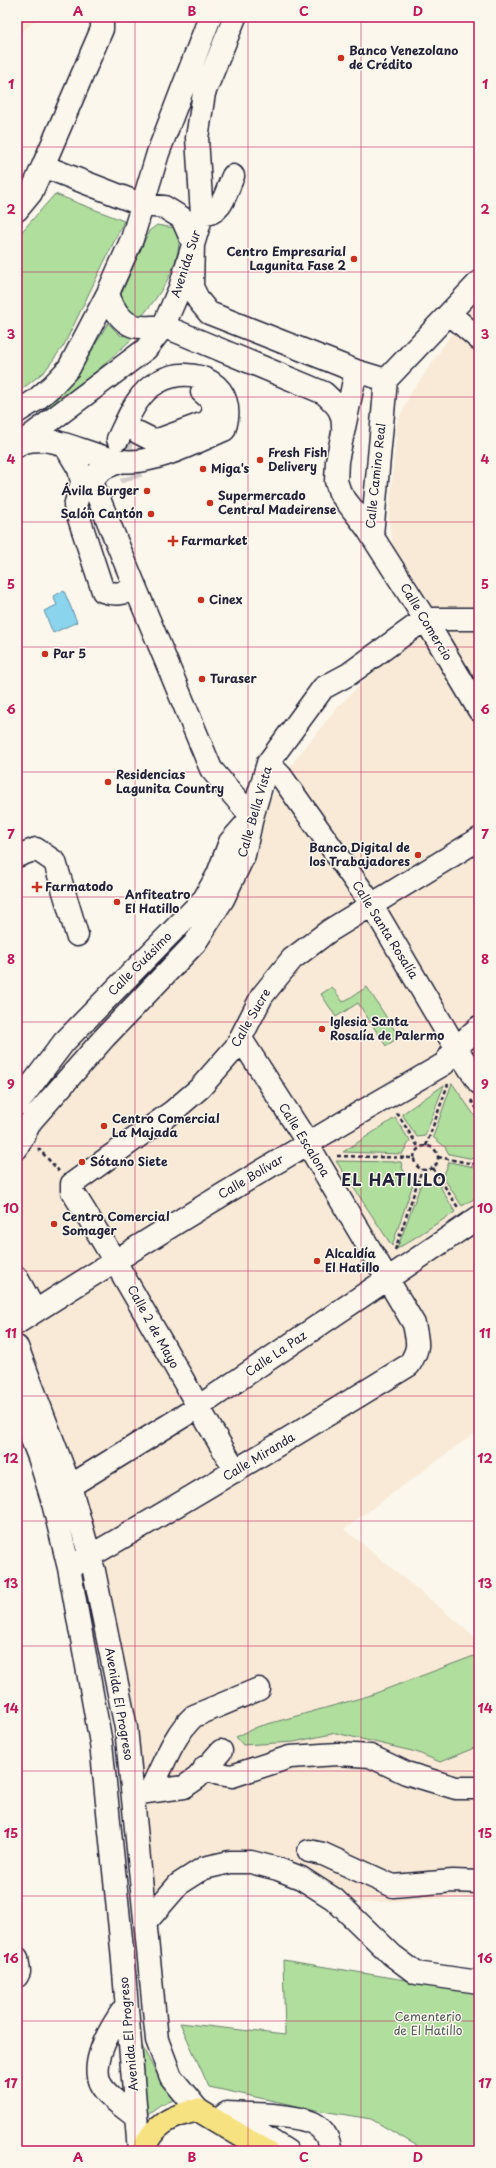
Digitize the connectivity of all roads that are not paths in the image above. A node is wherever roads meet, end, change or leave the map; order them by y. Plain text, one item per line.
1 (102, 17) edge
2 (210, 17) edge
3 (235, 17) edge
4 (43, 166) junction
5 (233, 176) dead end
6 (144, 205) junction
7 (17, 210) edge
8 (202, 215) junction
9 (193, 243) junction
10 (479, 282) edge
11 (108, 293) junction
12 (450, 314) junction
13 (162, 327) junction
14 (479, 339) edge
15 (146, 349) junction
16 (356, 371) junction
17 (168, 379) junction
18 (386, 380) junction
19 (17, 412) edge
20 (343, 427) junction
21 (56, 441) junction
22 (139, 441) junction
23 (20, 444) edge
24 (123, 461) junction
25 (98, 497) junction
26 (75, 506) junction
27 (372, 534) junction
28 (136, 589) junction
29 (425, 619) junction
30 (479, 619) edge
31 (479, 710) edge
32 (268, 763) junction
33 (252, 816) junction
34 (479, 839) edge
35 (17, 856) edge
36 (372, 905) junction
37 (77, 935) dead end
38 (479, 1027) edge
39 (241, 1039) junction
40 (456, 1048) junction
41 (475, 1091) edge
42 (17, 1104) edge
43 (20, 1141) edge
44 (307, 1143) junction
45 (72, 1184) joint
46 (470, 1215) edge
47 (116, 1260) junction
48 (17, 1278) edge
49 (387, 1278) junction
50 (35, 1311) junction
51 (17, 1323) edge
52 (414, 1324) joint
53 (17, 1347) edge
54 (17, 1402) edge
55 (198, 1407) junction
56 (236, 1471) junction
57 (70, 1486) junction
58 (91, 1556) junction
59 (69, 1568) junction
60 (259, 1689) dead end
61 (221, 1751) dead end
62 (205, 1767) junction
63 (479, 1788) edge
64 (141, 1792) junction
65 (309, 1851) dead end
66 (479, 1882) edge
67 (146, 1922) junction
68 (17, 1958) edge
69 (17, 1976) edge
70 (479, 1982) edge
71 (126, 2006) junction
72 (198, 2110) junction
73 (136, 2117) junction
74 (222, 2117) junction
75 (139, 2151) edge
76 (143, 2151) edge
77 (248, 2151) edge
78 (266, 2151) edge
79 (286, 2151) edge
80 (330, 2151) edge

1 - 4 street
2 - 6 street
3 - 8 street, Avenida Sur
4 - 6 street
4 - 7 street
5 - 8 street
6 - 9 street
6 - 11 street
8 - 9 street, Avenida Sur
9 - 13 street, Avenida Sur
9 - 16 street
10 - 12 street
11 - 13 street
11 - 19 street
12 - 14 street
12 - 18 street
13 - 15 street, Avenida Sur
13 - 20 street, Calle Camino Real
15 - 17 street
15 - 23 street, Avenida Sur
16 - 18 street
16 - 20 street, Calle Camino Real
17 - 22 street
17 - 22 street
18 - 27 street, Calle Camino Real
20 - 27 street, Calle Camino Real
21 - 23 street
21 - 24 street
21 - 26 street
22 - 24 street
24 - 25 street
25 - 26 street
25 - 28 street
26 - 28 street
27 - 29 street, Calle Comercio
28 - 33 street
29 - 30 street
29 - 31 street, Calle Comercio
29 - 32 street, Calle Bella Vista
32 - 33 street, Calle Bella Vista
32 - 36 street, Calle Santa Rosalía
33 - 42 street, Calle Guásimo
33 - 43 street, Calle Bella Vista
34 - 36 street, Calle Sucre
35 - 37 street
36 - 39 street, Calle Sucre
36 - 40 street, Calle Santa Rosalía
38 - 40 street, Calle Bolívar
39 - 44 street, Calle Escalona
39 - 45 street, Calle Sucre
40 - 41 street, Calle Santa Rosalía
40 - 44 street, Calle Bolívar
44 - 47 street, Calle Bolívar
44 - 49 street, Calle Escalona
45 - 47 street, Calle 2 de Mayo
46 - 49 street, Calle La Paz
47 - 50 street, Calle Bolívar
47 - 55 street, Calle 2 de Mayo
48 - 50 street
49 - 52 street, Calle Escalona
49 - 55 street, Calle La Paz
50 - 51 street, Calle Bolívar
52 - 56 street, Calle Miranda
53 - 57 street, Avenida El Progreso
54 - 59 street, Avenida El Progreso
55 - 56 street, Calle 2 de Mayo
55 - 57 street, Calle La Paz
56 - 58 street, Calle Miranda
57 - 58 street, Avenida El Progreso
58 - 59 street, Calle Miranda
58 - 64 street, Avenida El Progreso
59 - 71 street, Avenida El Progreso
60 - 64 street
61 - 62 street
62 - 63 street
62 - 64 street
64 - 67 street, Avenida El Progreso
65 - 66 street
67 - 70 street
67 - 72 street, Avenida El Progreso
68 - 69 street
71 - 73 street, Avenida El Progreso
71 - 73 street
72 - 74 main road
72 - 76 main road
72 - 77 main road
73 - 75 street, Avenida El Progreso
74 - 78 main road
74 - 79 street
74 - 80 street

